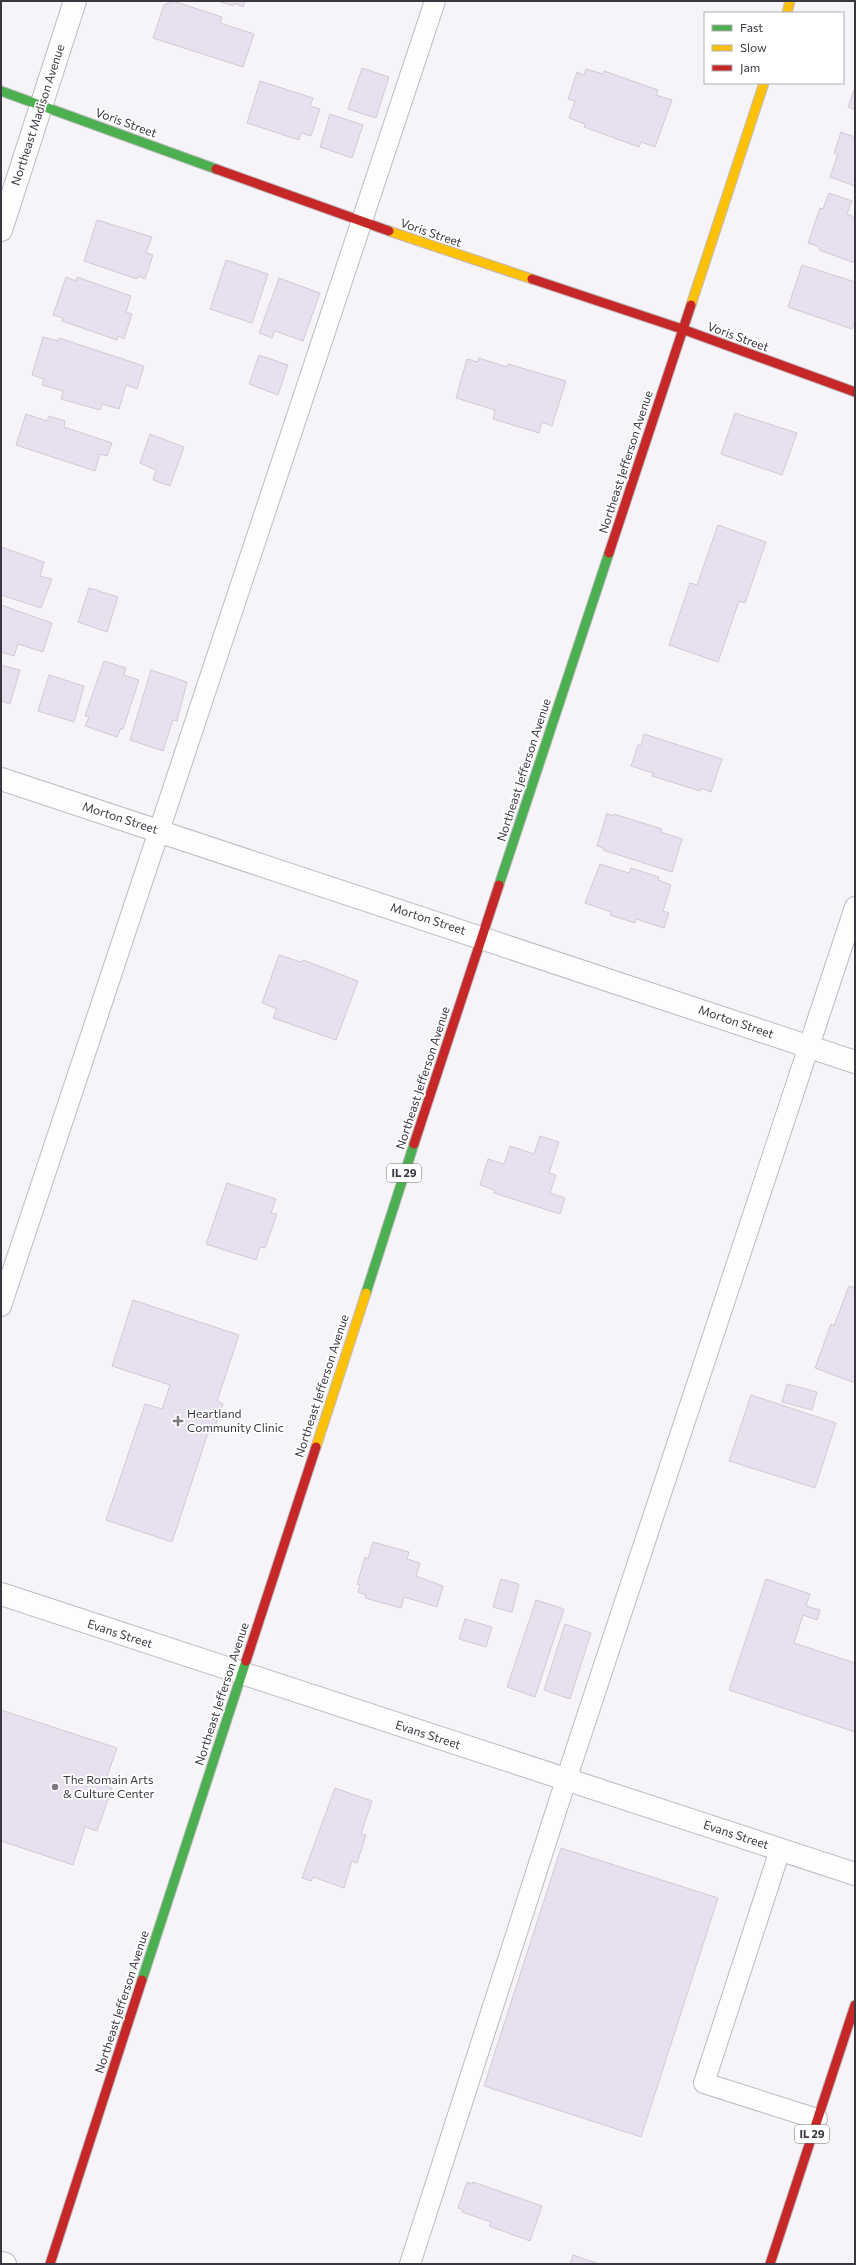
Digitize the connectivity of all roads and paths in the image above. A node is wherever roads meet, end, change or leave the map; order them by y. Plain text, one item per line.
1 (75, 1) edge
2 (435, 1) edge
3 (790, 1) edge
4 (786, 12) edge
5 (764, 84) edge
6 (1, 91) edge
7 (41, 105) junction
8 (362, 222) junction
9 (1, 230) edge
10 (682, 329) junction
11 (855, 392) edge
12 (1, 779) edge
13 (158, 831) junction
14 (855, 907) edge
15 (482, 936) junction
16 (808, 1046) junction
17 (855, 1062) edge
18 (1, 1306) edge
19 (1, 1594) edge
20 (241, 1674) junction
21 (566, 1780) junction
22 (780, 1850) junction
23 (855, 1874) edge
24 (855, 2004) edge
25 (817, 2119) junction
26 (1, 2262) edge
27 (6, 2264) edge
28 (50, 2264) edge
29 (410, 2264) edge
30 (770, 2264) edge

1 - 7 street, Northeast Madison Avenue
2 - 8 lane
3 - 4 main road
5 - 10 main road, Northeast Jefferson Avenue / IL 29
6 - 7 main road, Voris Street
7 - 8 main road, Voris Street
7 - 9 street, Northeast Madison Avenue
8 - 10 main road, Voris Street
8 - 13 lane
10 - 11 main road, Voris Street
10 - 15 main road, Northeast Jefferson Avenue / IL 29
12 - 13 street, Morton Street
13 - 15 street, Morton Street
13 - 18 lane
14 - 16 lane
15 - 16 street, Morton Street
15 - 20 main road, Northeast Jefferson Avenue / IL 29
16 - 17 street, Morton Street
16 - 21 lane
19 - 20 street, Evans Street
20 - 21 street, Evans Street
20 - 28 main road, Northeast Jefferson Avenue / IL 29
21 - 22 street, Evans Street
21 - 29 lane
22 - 23 street, Evans Street
22 - 25 lane
24 - 25 main road, IL 29
25 - 30 main road, IL 29
26 - 27 street

